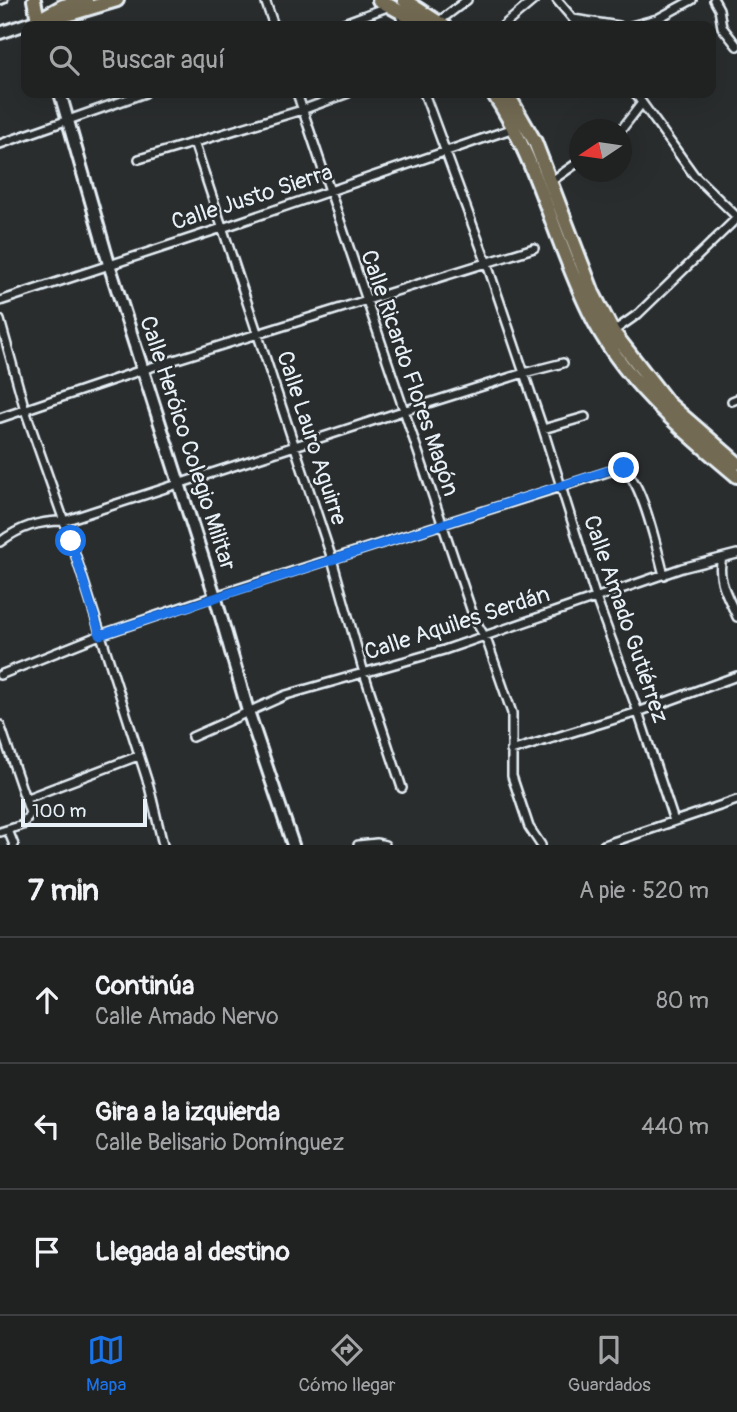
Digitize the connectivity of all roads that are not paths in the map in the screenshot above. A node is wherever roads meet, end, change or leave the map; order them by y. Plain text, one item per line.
1 (5, 0) edge
2 (28, 0) edge
3 (63, 0) edge
4 (86, 0) edge
5 (117, 0) edge
6 (265, 0) edge
7 (467, 0) edge
8 (534, 0) edge
9 (557, 0) edge
10 (692, 0) edge
11 (713, 0) edge
12 (0, 2) edge
13 (393, 4) edge
14 (38, 15) edge
15 (573, 19) joint
16 (272, 21) edge
17 (349, 21) edge
18 (401, 21) edge
19 (428, 21) edge
20 (441, 21) edge
21 (509, 21) edge
22 (586, 21) edge
23 (650, 21) edge
24 (21, 23) edge
25 (0, 33) edge
26 (737, 46) edge
27 (62, 98) edge
28 (130, 98) edge
29 (298, 98) edge
30 (334, 98) edge
31 (426, 98) edge
32 (496, 98) edge
33 (510, 98) edge
34 (638, 98) edge
35 (642, 103) junction
36 (302, 110) junction
37 (68, 119) junction
38 (630, 119) edge
39 (515, 128) junction
40 (194, 142) junction
41 (0, 144) edge
42 (446, 153) junction
43 (139, 159) dead end
44 (569, 168) edge
45 (549, 182) junction
46 (330, 192) junction
47 (737, 218) edge
48 (222, 228) junction
49 (534, 248) dead end
50 (108, 264) junction
51 (487, 264) junction
52 (0, 301) edge
53 (366, 301) junction
54 (0, 320) edge
55 (608, 334) junction
56 (258, 335) junction
57 (564, 363) dead end
58 (142, 370) junction
59 (524, 373) junction
60 (25, 410) junction
61 (403, 411) junction
62 (585, 417) dead end
63 (0, 418) edge
64 (543, 429) junction
65 (295, 446) junction
66 (737, 463) edge
67 (737, 476) edge
68 (179, 484) junction
69 (561, 486) junction
70 (64, 522) junction
71 (441, 524) junction
72 (0, 542) edge
73 (737, 554) edge
74 (722, 558) junction
75 (332, 559) junction
76 (664, 575) junction
77 (215, 596) junction
78 (596, 598) junction
79 (737, 618) edge
80 (100, 635) junction
81 (484, 636) junction
82 (364, 673) junction
83 (0, 675) edge
84 (737, 676) edge
85 (248, 711) junction
86 (638, 712) junction
87 (0, 725) edge
88 (192, 737) dead end
89 (511, 751) junction
90 (138, 757) junction
91 (402, 788) dead end
92 (27, 798) junction
93 (737, 800) edge
94 (674, 821) junction
95 (4, 831) edge
96 (534, 837) junction
97 (14, 845) edge
98 (163, 845) edge
99 (293, 845) edge
100 (358, 845) edge
101 (385, 845) edge
102 (529, 845) edge
103 (541, 845) edge
104 (604, 845) edge

1 - 12 lane
2 - 14 main road
3 - 4 main road
4 - 14 main road
5 - 14 main road
6 - 16 street
7 - 20 street
8 - 21 street
9 - 15 street
10 - 23 street
11 - 26 street
13 - 17 street
13 - 18 street
13 - 19 main road
15 - 22 street
24 - 25 main road
27 - 37 main road, Calle Heróico Colegio Militar
28 - 37 street
29 - 36 street, Calle Ricardo Flores Magón
30 - 36 street
31 - 42 street, Calle Amado Gutiérrez
32 - 39 main road
33 - 45 main road
34 - 35 street
35 - 38 street
35 - 47 street
36 - 40 street
36 - 46 street, Calle Ricardo Flores Magón
37 - 41 street
37 - 50 main road, Calle Heróico Colegio Militar
39 - 42 street, Calle Justo Sierra
39 - 55 main road
40 - 43 street
40 - 48 street, Calle Lauro Aguirre
42 - 46 street, Calle Justo Sierra
42 - 51 street, Calle Amado Gutiérrez
44 - 45 street
45 - 55 main road
46 - 48 street, Calle Justo Sierra
46 - 53 street, Calle Ricardo Flores Magón
47 - 55 street
48 - 50 street, Calle Justo Sierra
48 - 56 street, Calle Lauro Aguirre
49 - 51 street
50 - 52 street, Calle Justo Sierra
50 - 58 main road, Calle Heróico Colegio Militar
51 - 53 street
51 - 59 street, Calle Amado Gutiérrez
53 - 56 street
53 - 61 street, Calle Ricardo Flores Magón
54 - 60 street
55 - 66 main road
55 - 67 main road
56 - 58 street
56 - 65 street, Calle Lauro Aguirre
57 - 59 street
58 - 60 street
58 - 68 main road, Calle Heróico Colegio Militar
59 - 61 street
59 - 64 street, Calle Amado Gutiérrez
60 - 63 street
60 - 70 street
61 - 65 street
61 - 71 street, Calle Ricardo Flores Magón
62 - 64 street
64 - 69 street, Calle Amado Gutiérrez
65 - 68 street
65 - 75 street, Calle Lauro Aguirre
68 - 70 street
68 - 77 main road, Calle Heróico Colegio Militar
69 - 71 street
69 - 76 street
69 - 78 street, Calle Amado Gutiérrez
70 - 72 street
70 - 80 street
71 - 75 street
71 - 81 street, Calle Ricardo Flores Magón
73 - 74 street, Calle Aquiles Serdán
74 - 76 street, Calle Aquiles Serdán
74 - 79 street
75 - 77 street
75 - 82 street, Calle Lauro Aguirre
76 - 78 street, Calle Aquiles Serdán
77 - 80 street
77 - 85 main road, Calle Heróico Colegio Militar
78 - 81 street, Calle Aquiles Serdán
78 - 86 street, Calle Amado Gutiérrez
80 - 83 street
80 - 90 street
81 - 82 street, Calle Aquiles Serdán
81 - 89 street, Calle Ricardo Flores Magón
82 - 85 street, Calle Aquiles Serdán
82 - 91 street, Calle Lauro Aguirre
84 - 86 street
85 - 88 street, Calle Aquiles Serdán
85 - 99 main road, Calle Heróico Colegio Militar
86 - 89 street
86 - 94 street, Calle Amado Gutiérrez
87 - 92 street
89 - 96 street, Calle Ricardo Flores Magón
90 - 92 street
90 - 98 street
92 - 95 street
93 - 94 street
94 - 104 street
95 - 97 street
96 - 102 street
96 - 103 street, Calle Ricardo Flores Magón
100 - 101 street

